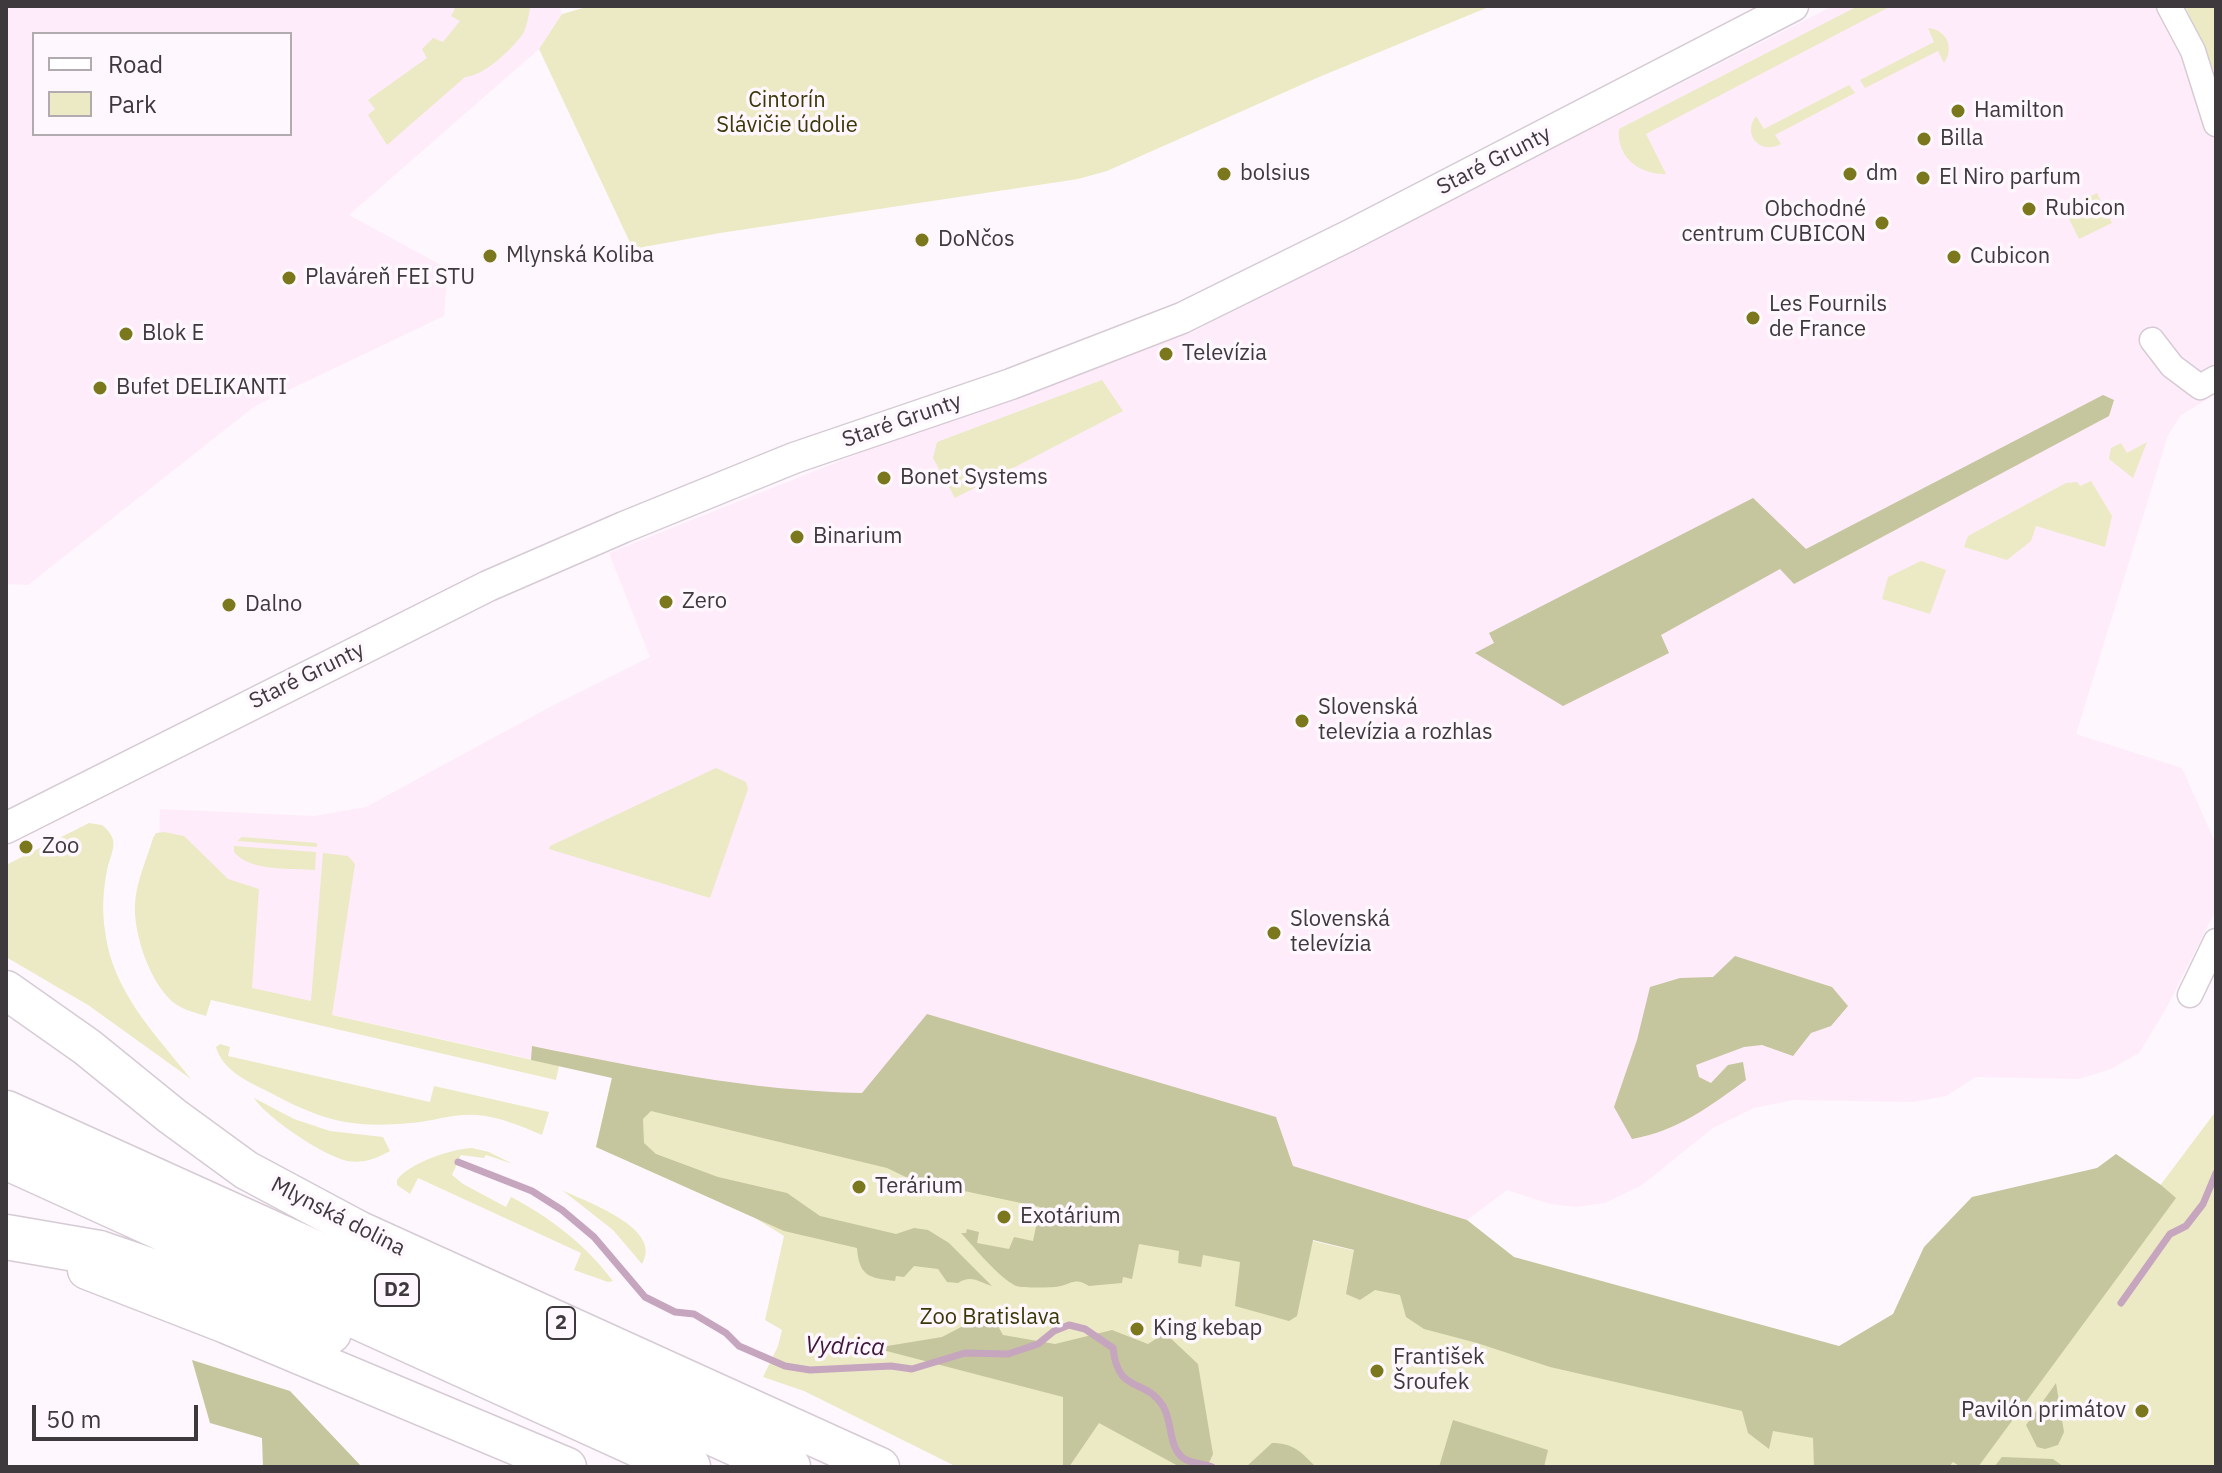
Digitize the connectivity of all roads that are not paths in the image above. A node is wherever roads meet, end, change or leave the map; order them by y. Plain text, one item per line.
1 (1793, 6) edge
2 (2169, 6) edge
3 (2216, 124) edge
4 (2152, 340) dead end
5 (2216, 378) edge
6 (6, 828) edge
7 (2216, 941) edge
8 (6, 990) edge
9 (2190, 995) dead end
10 (6, 1113) edge
11 (6, 1157) edge
12 (6, 1238) edge
13 (597, 1426) junction
14 (567, 1467) edge
15 (688, 1467) edge
16 (788, 1467) edge
17 (880, 1467) edge

1 - 6 street, Staré Grunty
2 - 3 street
4 - 5 street
7 - 9 street
8 - 17 main road, Mlynská dolina / 2
10 - 16 highway, D2
11 - 13 highway, D2
12 - 13 highway
12 - 14 main road
13 - 15 highway, D2

